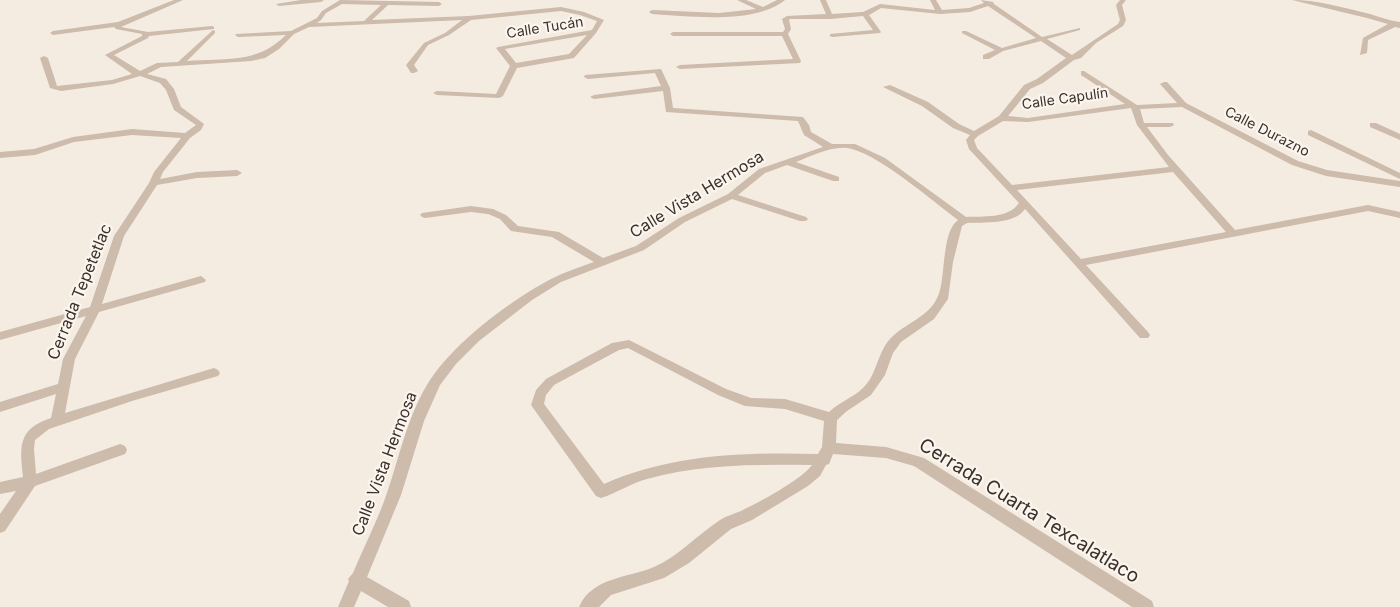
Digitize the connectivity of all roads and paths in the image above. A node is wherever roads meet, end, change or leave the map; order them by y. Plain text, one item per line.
1 (180, 0) edge
2 (321, 0) edge
3 (740, 0) edge
4 (782, 0) edge
5 (823, 0) edge
6 (875, 0) edge
7 (934, 0) edge
8 (1123, 0) edge
9 (1296, 0) edge
10 (1330, 0) edge
11 (343, 1) edge
12 (546, 1) dead end
13 (387, 2) junction
14 (988, 2) edge
15 (279, 4) dead end
16 (439, 4) dead end
17 (1317, 5) junction
18 (880, 6) junction
19 (763, 9) junction
20 (543, 11) junction
21 (652, 12) dead end
22 (940, 12) junction
23 (865, 14) junction
24 (830, 17) junction
25 (469, 18) junction
26 (366, 22) junction
27 (120, 24) junction
28 (1398, 24) edge
29 (308, 26) junction
30 (1078, 29) dead end
31 (594, 32) junction
32 (964, 32) dead end
33 (53, 33) dead end
34 (292, 33) junction
35 (147, 34) junction
36 (673, 34) dead end
37 (785, 34) junction
38 (238, 35) dead end
39 (832, 35) dead end
40 (1040, 39) junction
41 (1001, 50) junction
42 (1363, 52) dead end
43 (986, 57) dead end
44 (44, 58) dead end
45 (1070, 60) junction
46 (182, 63) junction
47 (514, 66) junction
48 (680, 67) dead end
49 (414, 71) dead end
50 (1084, 73) dead end
51 (140, 74) junction
52 (588, 77) dead end
53 (1164, 84) dead end
54 (887, 87) dead end
55 (666, 88) junction
56 (437, 94) dead end
57 (594, 97) dead end
58 (1183, 105) junction
59 (1133, 106) junction
60 (1002, 118) junction
61 (1141, 125) junction
62 (1170, 125) dead end
63 (1373, 126) dead end
64 (1311, 133) dead end
65 (975, 134) junction
66 (187, 136) junction
67 (1400, 137) edge
68 (830, 147) junction
69 (0, 155) edge
70 (787, 162) junction
71 (1400, 167) edge
72 (1175, 169) junction
73 (1390, 171) junction
74 (237, 173) dead end
75 (1400, 176) edge
76 (836, 179) dead end
77 (154, 183) junction
78 (1400, 184) edge
79 (1012, 188) junction
80 (731, 196) junction
81 (1024, 203) junction
82 (425, 215) dead end
83 (1400, 215) edge
84 (803, 220) dead end
85 (964, 220) junction
86 (1234, 234) junction
87 (603, 263) junction
88 (1080, 263) junction
89 (201, 280) dead end
90 (94, 311) junction
91 (1144, 335) dead end
92 (0, 336) edge
93 (214, 373) dead end
94 (64, 387) junction
95 (0, 407) edge
96 (831, 418) junction
97 (58, 419) junction
98 (120, 450) dead end
99 (826, 454) junction
100 (30, 482) junction
101 (0, 488) edge
102 (0, 526) edge
103 (356, 579) junction
104 (346, 607) edge
105 (403, 607) edge
106 (587, 607) edge
107 (1146, 607) edge

1 - 27 street
2 - 15 street
3 - 19 street
4 - 19 street
5 - 24 street
6 - 18 street
7 - 22 street
8 - 45 street
9 - 17 street
10 - 17 street
11 - 13 street
11 - 29 street
12 - 20 street
13 - 16 street
13 - 26 street
14 - 22 street
14 - 40 street
17 - 28 street
18 - 22 street
18 - 23 street
19 - 21 street
20 - 25 street, Calle Tucán
20 - 31 street, Calle Tucán
23 - 24 street
23 - 39 street
24 - 37 street
25 - 26 street, Calle Tucán
25 - 49 street
26 - 29 street, Calle Tucán
27 - 33 street
27 - 35 street
28 - 42 street
29 - 34 street
30 - 40 street
31 - 47 street
31 - 47 street, Calle Tucán
32 - 41 street
34 - 38 street
34 - 46 street
35 - 46 street
35 - 51 street
36 - 37 street
37 - 48 street
40 - 41 street
40 - 45 street
41 - 43 street
44 - 51 street
45 - 60 street
46 - 51 street
47 - 56 street
50 - 59 street
51 - 66 street, Cerrada Tepetetlac
52 - 55 street
53 - 58 street, Calle Durazno
54 - 65 street
55 - 57 street
55 - 68 street
58 - 59 street, Calle Capulín
58 - 78 street, Calle Durazno
59 - 60 street, Calle Capulín
59 - 61 street
60 - 65 street
61 - 62 street
61 - 72 street
63 - 67 street
64 - 73 street
65 - 79 street
66 - 69 street
66 - 77 street, Cerrada Tepetetlac
68 - 70 street, Calle Vista Hermosa
68 - 85 street, Calle Vista Hermosa
70 - 76 street
70 - 80 street, Calle Vista Hermosa
71 - 73 street
72 - 79 street
72 - 86 street
73 - 75 street
74 - 77 street
77 - 90 street, Cerrada Tepetetlac
79 - 81 street
80 - 84 street
80 - 87 street, Calle Vista Hermosa
81 - 85 street
81 - 88 street
82 - 87 street
83 - 86 street
85 - 96 street
86 - 88 street
87 - 103 street, Calle Vista Hermosa
88 - 91 street
89 - 90 street
90 - 92 street
90 - 94 street, Cerrada Tepetetlac
93 - 97 street
94 - 95 street
94 - 97 street, Cerrada Tepetetlac
96 - 99 street
96 - 99 street, Cerrada Cuarta Texcalatlaco
97 - 100 street
98 - 100 street
99 - 106 street
99 - 107 street, Cerrada Cuarta Texcalatlaco
100 - 101 street
100 - 102 street
103 - 104 street, Calle Vista Hermosa
103 - 105 street

